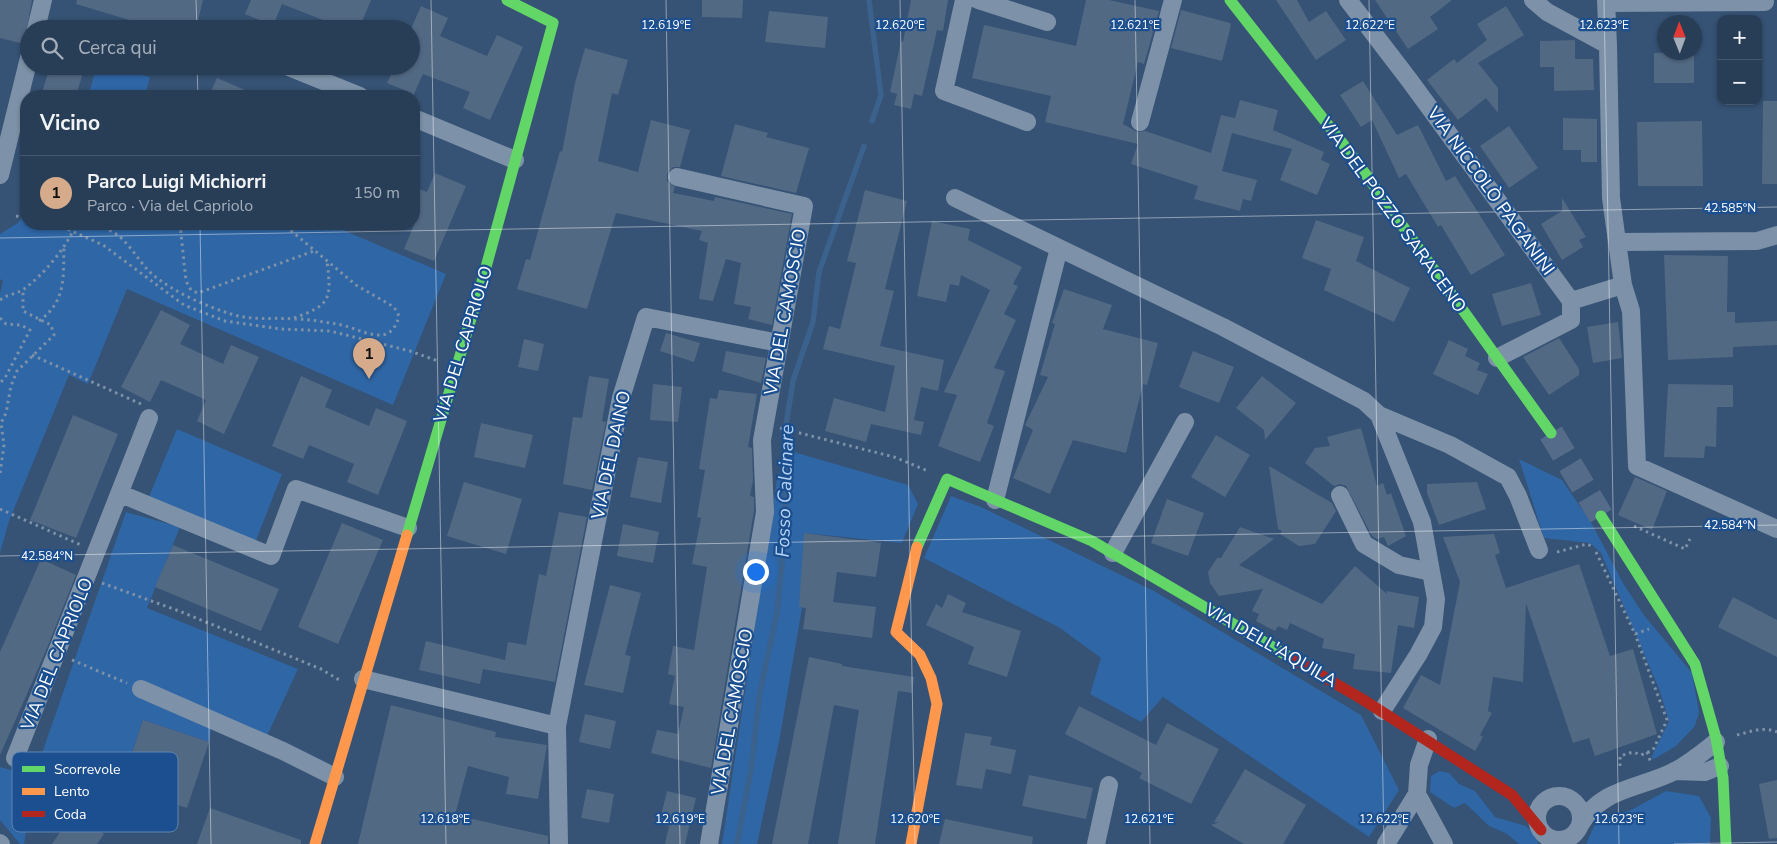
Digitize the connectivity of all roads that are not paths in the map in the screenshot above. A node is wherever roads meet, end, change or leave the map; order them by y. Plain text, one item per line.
1 (43, 0) edge
2 (507, 0) edge
3 (964, 0) edge
4 (978, 0) edge
5 (1173, 0) edge
6 (1230, 0) edge
7 (1348, 0) edge
8 (1533, 0) edge
9 (1606, 2) edge
10 (1765, 2) dead end
11 (38, 20) edge
12 (1047, 22) dead end
13 (1608, 45) junction
14 (25, 75) edge
15 (308, 75) edge
16 (21, 90) edge
17 (345, 90) edge
18 (20, 94) edge
19 (420, 120) edge
20 (1027, 122) dead end
21 (1140, 122) dead end
22 (515, 160) junction
23 (0, 175) edge
24 (677, 177) dead end
25 (955, 198) dead end
26 (1777, 235) edge
27 (1617, 242) junction
28 (1059, 248) junction
29 (1623, 285) junction
30 (1571, 301) junction
31 (779, 343) junction
32 (1497, 358) junction
33 (1378, 415) junction
34 (149, 418) road end
35 (1185, 422) dead end
36 (1551, 433) tunnel mouth
37 (121, 494) junction
38 (1340, 494) dead end
39 (995, 500) junction
40 (1601, 516) tunnel mouth
41 (408, 528) junction
42 (1777, 529) edge
43 (1539, 550) road end
44 (1113, 553) junction
45 (1431, 572) junction
46 (361, 685) junction
47 (141, 689) road end
48 (1382, 711) junction
49 (557, 726) junction
50 (1428, 739) junction
51 (1716, 740) junction
52 (17, 752) edge
53 (1720, 766) junction
54 (1674, 771) junction
55 (335, 777) junction
56 (1109, 785) dead end
57 (1417, 794) junction
58 (1512, 795) junction
59 (1610, 795) junction
60 (1569, 798) junction
61 (1547, 800) junction
62 (1577, 834) edge
63 (1547, 837) edge
64 (316, 844) edge
65 (559, 844) edge
66 (710, 844) edge
67 (911, 844) edge
68 (1096, 844) edge
69 (1386, 844) edge
70 (1444, 844) edge
71 (1726, 844) edge

1 - 11 street
2 - 22 street, VIA DEL CAPRIOLO
3 - 20 street
4 - 12 street
5 - 21 street
6 - 32 street, VIA DEL POZZO SARACENO
7 - 30 street, VIA NICCOLÒ PAGANINI
8 - 13 street
9 - 10 street
9 - 13 street
13 - 27 street
14 - 16 street
15 - 17 street
18 - 23 street
19 - 22 street
22 - 41 street, VIA DEL CAPRIOLO
24 - 31 street, VIA DEL CAMOSCIO
25 - 28 street
26 - 27 street
27 - 29 street
28 - 33 street
28 - 39 street
29 - 30 street
29 - 42 street
30 - 32 street
31 - 49 street, VIA DEL DAINO
31 - 66 street, VIA DEL CAMOSCIO
32 - 36 street, VIA DEL POZZO SARACENO
33 - 43 street
33 - 45 street
34 - 37 street, VIA DEL CAPRIOLO
35 - 44 street
37 - 41 street
37 - 52 street, VIA DEL CAPRIOLO
38 - 45 street
39 - 44 street, VIA DELL'AQUILA
39 - 67 street, VIA DELL'AQUILA
40 - 51 street
41 - 46 street, VIA DEL CAPRIOLO
44 - 48 street, VIA DELL'AQUILA
45 - 48 street
46 - 49 street
46 - 55 street, VIA DEL CAPRIOLO
47 - 55 street
48 - 50 street, VIA DELL'AQUILA
49 - 65 street, VIA DEL DAINO
50 - 57 street
50 - 58 street, VIA DELL'AQUILA
51 - 53 street
51 - 54 street
53 - 54 street
53 - 71 street
54 - 59 street
55 - 64 street, VIA DEL CAPRIOLO
56 - 68 street
57 - 69 street
57 - 70 street
58 - 61 street
58 - 63 street, VIA DELL'AQUILA
59 - 60 street
59 - 62 street
60 - 61 street
60 - 62 street
61 - 63 street
62 - 63 street

